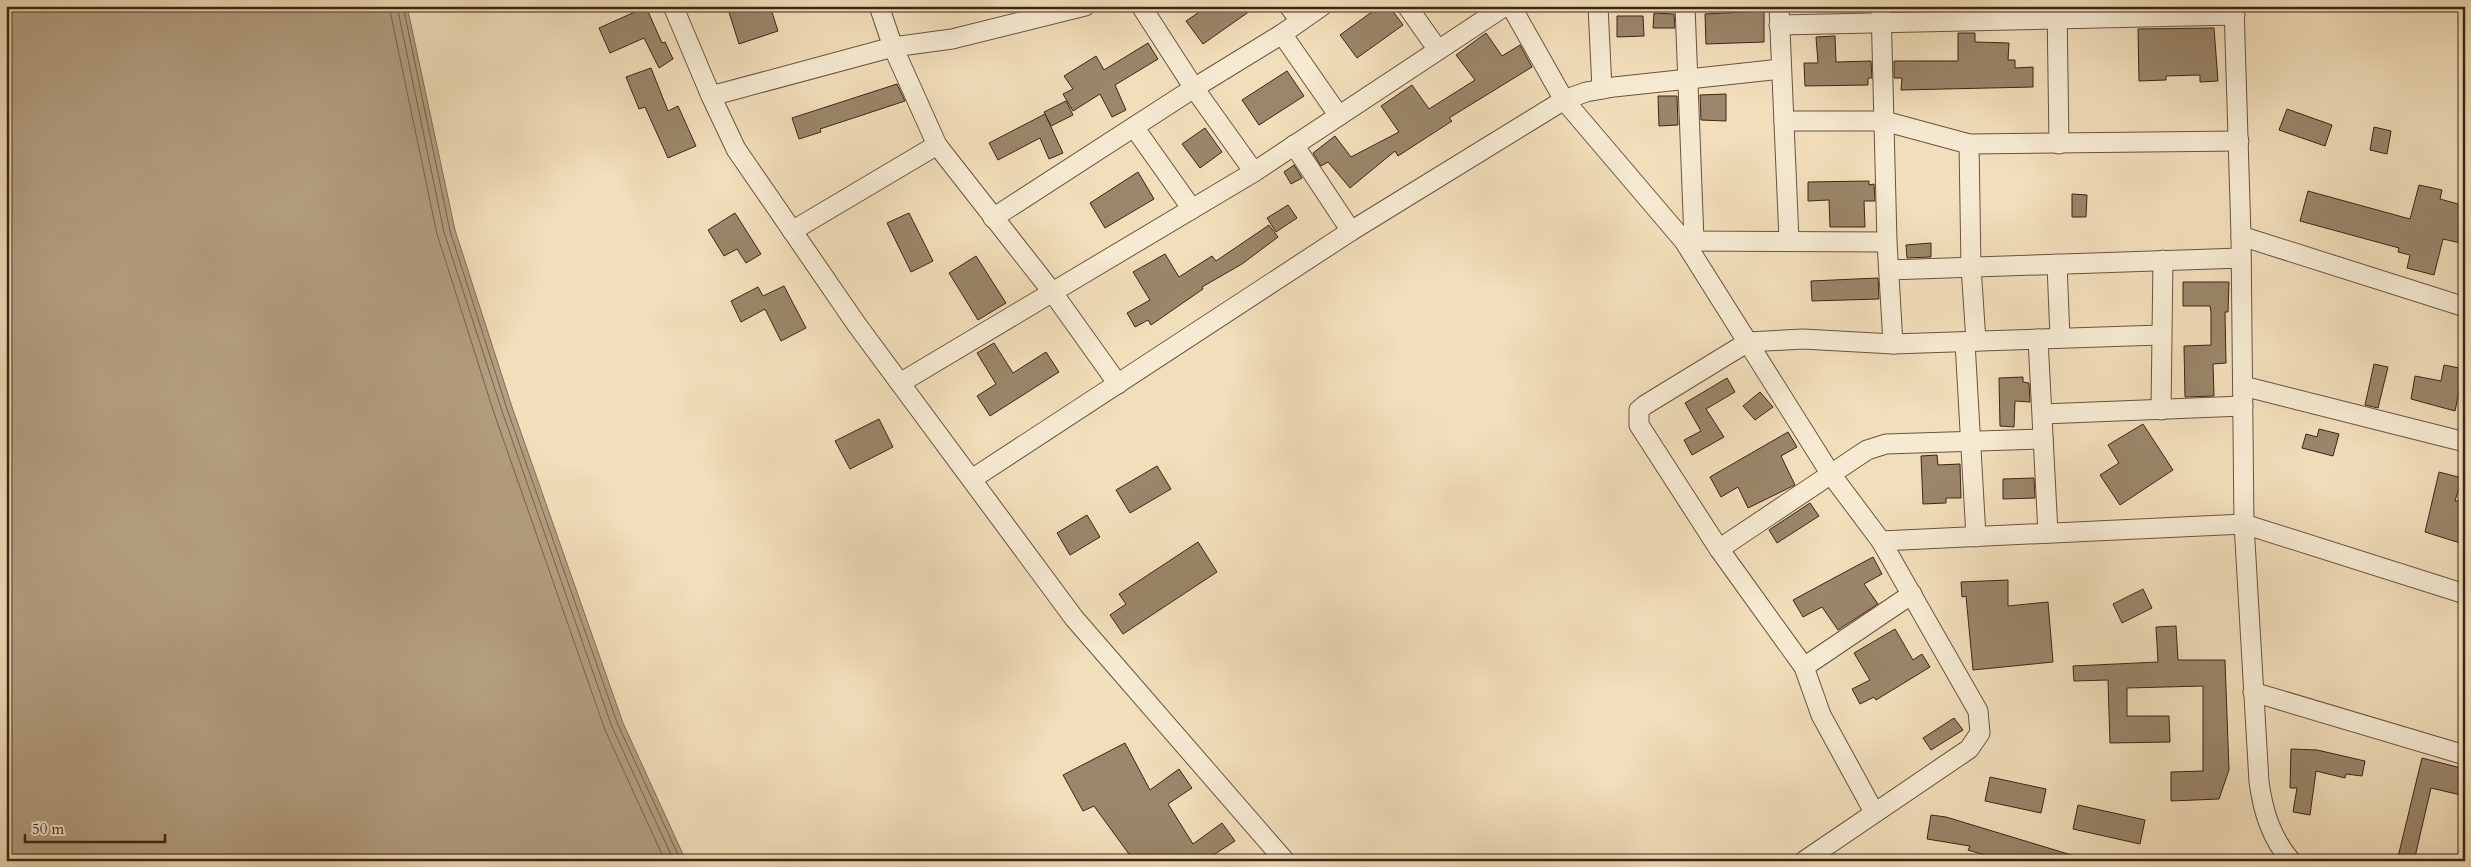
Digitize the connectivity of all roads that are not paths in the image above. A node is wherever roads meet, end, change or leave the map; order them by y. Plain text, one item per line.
1 (673, 6) edge
2 (879, 6) edge
3 (1141, 6) edge
4 (1289, 6) edge
5 (1322, 6) edge
6 (1408, 6) edge
7 (1505, 6) edge
8 (1511, 6) edge
9 (1598, 6) edge
10 (1685, 6) edge
11 (1779, 6) edge
12 (1082, 7) edge
13 (2235, 10) edge
14 (2058, 12) edge
15 (1881, 14) edge
16 (1300, 22) junction
17 (1779, 25) junction
18 (1282, 34) junction
19 (893, 47) junction
20 (1438, 50) junction
21 (1782, 69) junction
22 (1687, 80) junction
23 (1194, 88) junction
24 (1602, 89) junction
25 (711, 96) junction
26 (1564, 100) junction
27 (1339, 116) junction
28 (1784, 121) junction
29 (1884, 121) junction
30 (1134, 127) junction
31 (2239, 141) junction
32 (1969, 144) junction
33 (2059, 144) junction
34 (938, 145) junction
35 (1294, 145) junction
36 (1254, 172) junction
37 (1192, 209) junction
38 (993, 218) junction
39 (792, 230) junction
40 (1350, 230) junction
41 (2241, 236) junction
42 (1789, 240) junction
43 (1689, 241) junction
44 (1887, 242) junction
45 (2241, 258) junction
46 (2163, 260) junction
47 (2057, 264) junction
48 (1972, 267) junction
49 (1889, 270) junction
50 (1053, 293) junction
51 (2465, 307) edge
52 (2160, 335) junction
53 (2060, 338) junction
54 (2038, 339) junction
55 (1971, 341) junction
56 (1748, 342) junction
57 (1893, 344) junction
58 (900, 383) junction
59 (1118, 384) junction
60 (2243, 386) junction
61 (2243, 406) junction
62 (2160, 410) junction
63 (2043, 414) junction
64 (2043, 439) junction
65 (1970, 441) junction
66 (2465, 442) edge
67 (1830, 474) junction
68 (972, 479) junction
69 (2244, 524) junction
70 (2048, 533) junction
71 (1976, 537) junction
72 (1881, 541) junction
73 (1719, 549) junction
74 (1912, 594) junction
75 (2465, 594) edge
76 (1804, 667) junction
77 (2253, 692) junction
78 (2465, 756) edge
79 (1874, 812) junction
80 (1285, 861) edge
81 (1804, 861) edge
82 (2291, 861) edge

1 - 25 street
2 - 19 street
3 - 23 street
4 - 16 street
5 - 16 street
6 - 20 street
7 - 20 street
8 - 26 street
9 - 24 street
10 - 22 street
11 - 17 street
12 - 19 street
13 - 14 street
13 - 31 street
14 - 15 street
14 - 33 street
15 - 17 street
15 - 29 street
16 - 18 street
17 - 21 street
18 - 23 street
18 - 27 street
19 - 25 street
19 - 34 street
20 - 27 street
21 - 22 street
21 - 28 street
22 - 24 street
22 - 43 street
23 - 30 street
23 - 36 street
24 - 26 street
25 - 39 street
26 - 40 street
26 - 43 street
27 - 35 street
28 - 29 street
28 - 42 street
29 - 32 street
29 - 44 street
30 - 37 street
30 - 38 street
31 - 33 street
31 - 41 street
32 - 33 street
32 - 48 street
34 - 38 street
34 - 39 street
35 - 36 street
35 - 40 street
36 - 37 street
37 - 50 street
38 - 50 street
39 - 58 street
40 - 59 street
41 - 45 street
41 - 51 street
42 - 43 street
42 - 44 street
43 - 56 street
44 - 49 street
45 - 46 street
45 - 60 street
46 - 47 street
46 - 52 street
47 - 48 street
47 - 53 street
48 - 49 street
48 - 55 street
49 - 57 street
50 - 58 street
50 - 59 street
52 - 53 street
52 - 62 street
53 - 54 street
54 - 55 street
54 - 63 street
55 - 57 street
55 - 65 street
56 - 57 street
56 - 67 street
56 - 73 street
58 - 68 street
59 - 68 street
60 - 61 street
60 - 66 street
61 - 62 street
61 - 69 street
62 - 63 street
63 - 64 street
64 - 65 street
64 - 70 street
65 - 67 street
65 - 71 street
67 - 72 street
67 - 73 street
68 - 80 street
69 - 70 street
69 - 75 street
69 - 77 street
70 - 71 street
71 - 72 street
72 - 74 street
73 - 76 street
74 - 76 street
74 - 79 street
76 - 79 street
77 - 78 street
77 - 82 street
79 - 81 street

